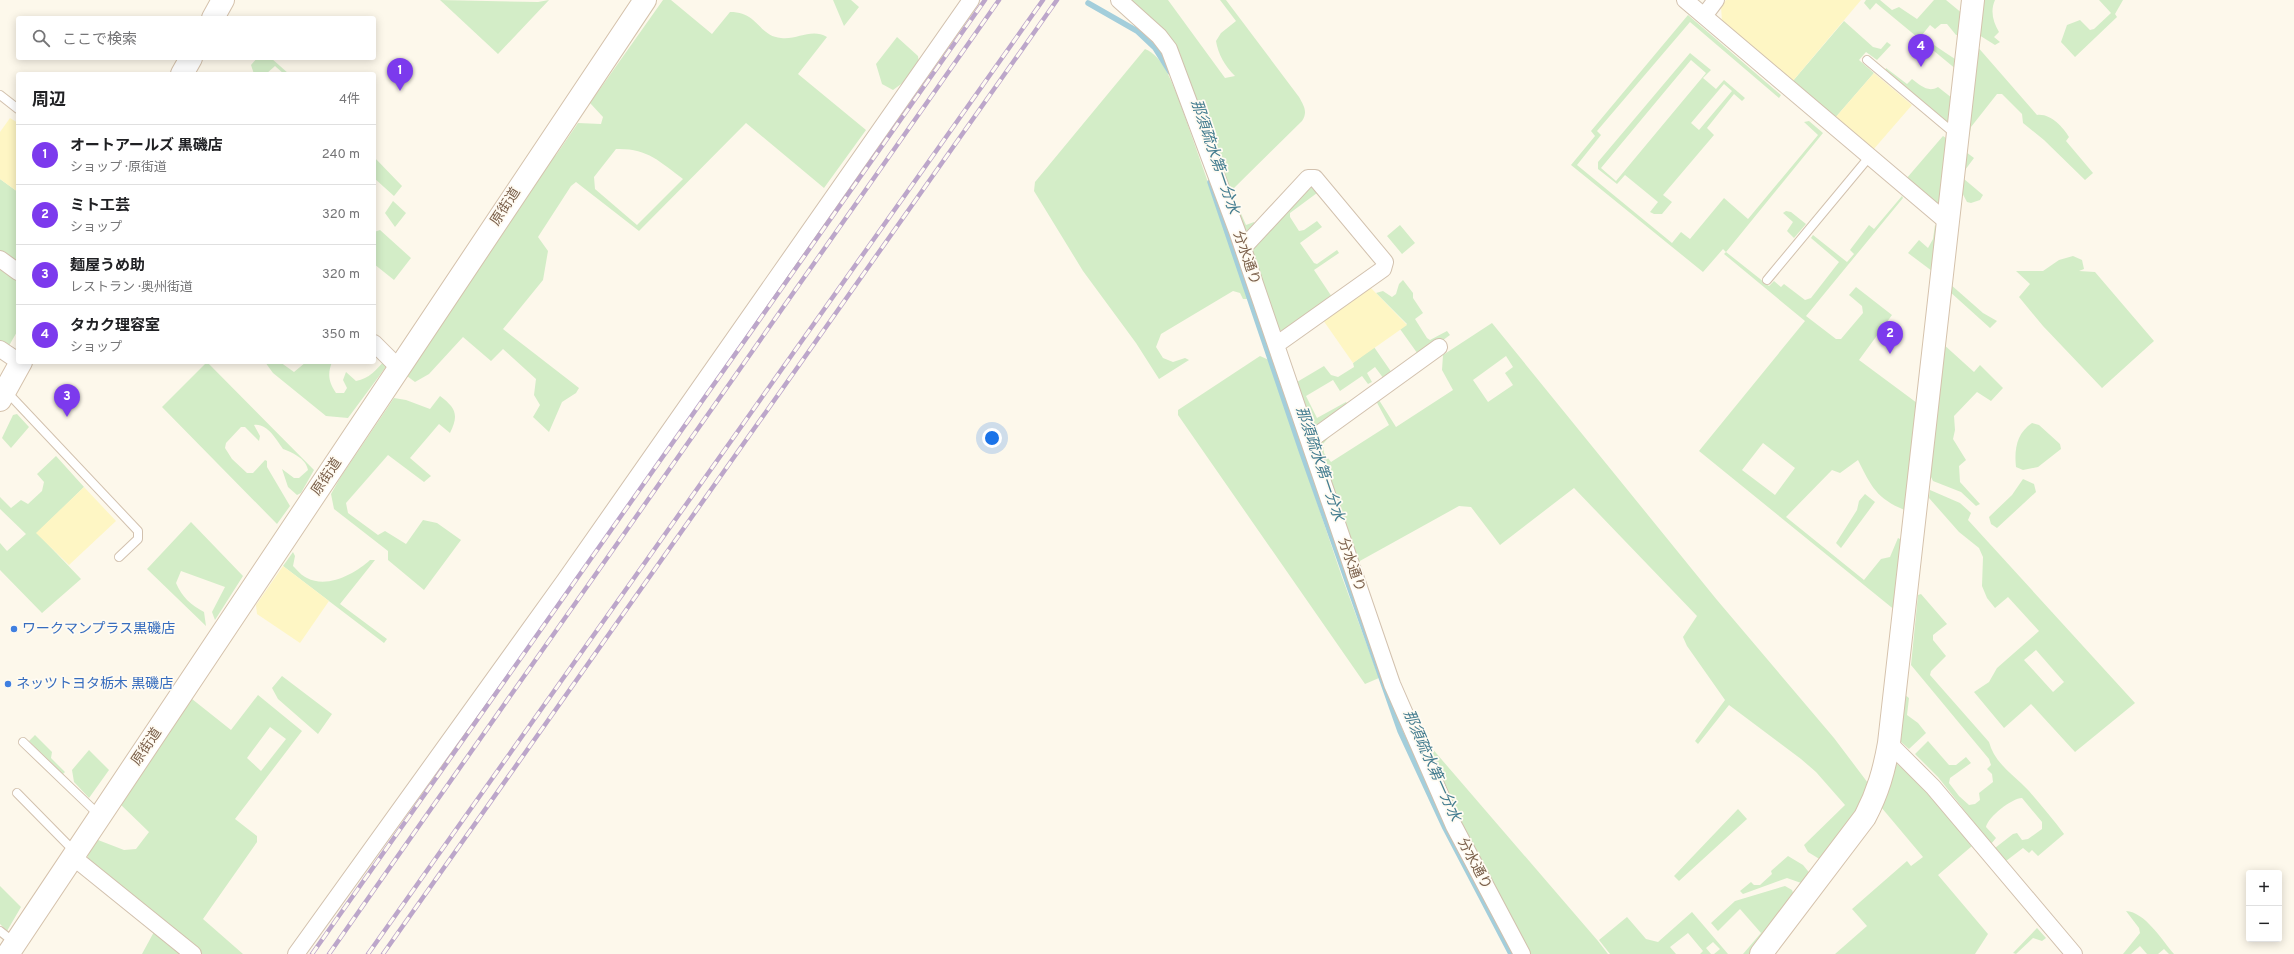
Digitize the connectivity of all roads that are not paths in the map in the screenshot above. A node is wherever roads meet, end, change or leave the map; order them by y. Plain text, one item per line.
1 (223, 0) edge
2 (645, 0) edge
3 (971, 0) edge
4 (1119, 0) edge
5 (1685, 0) edge
6 (1716, 0) edge
7 (1973, 0) edge
8 (214, 16) edge
9 (1704, 16) junction
10 (190, 60) edge
11 (1867, 60) dead end
12 (183, 72) edge
13 (0, 95) edge
14 (16, 107) edge
15 (1957, 136) junction
16 (1870, 156) junction
17 (1947, 222) junction
18 (1243, 248) junction
19 (0, 259) edge
20 (16, 271) edge
21 (1767, 280) dead end
22 (1276, 344) junction
23 (376, 345) edge
24 (1439, 347) dead end
25 (0, 349) edge
26 (16, 359) edge
27 (19, 364) edge
28 (400, 369) junction
29 (3, 395) edge
30 (1308, 441) junction
31 (119, 557) dead end
32 (24, 742) dead end
33 (1889, 743) junction
34 (17, 793) dead end
35 (100, 817) junction
36 (74, 855) junction
37 (8, 943) edge
38 (193, 954) edge
39 (296, 954) edge
40 (1522, 954) edge
41 (1762, 954) edge
42 (2074, 954) edge

1 - 8 street
2 - 28 street, 原街道
3 - 39 street
4 - 18 street, 分水通り
5 - 9 street
6 - 9 street
7 - 15 street
9 - 16 street
10 - 12 street
11 - 15 lane
13 - 14 lane
15 - 17 street
16 - 17 street
16 - 21 lane
17 - 33 street
18 - 22 street, 分水通り
18 - 22 street
19 - 20 street
22 - 30 street, 分水通り
23 - 28 street
24 - 30 street
25 - 26 street
27 - 29 street
28 - 35 street, 原街道
29 - 31 lane
30 - 40 street, 分水通り
32 - 35 lane
33 - 41 street
33 - 42 street
34 - 36 lane
35 - 36 street, 原街道
36 - 37 street, 原街道
36 - 38 street

